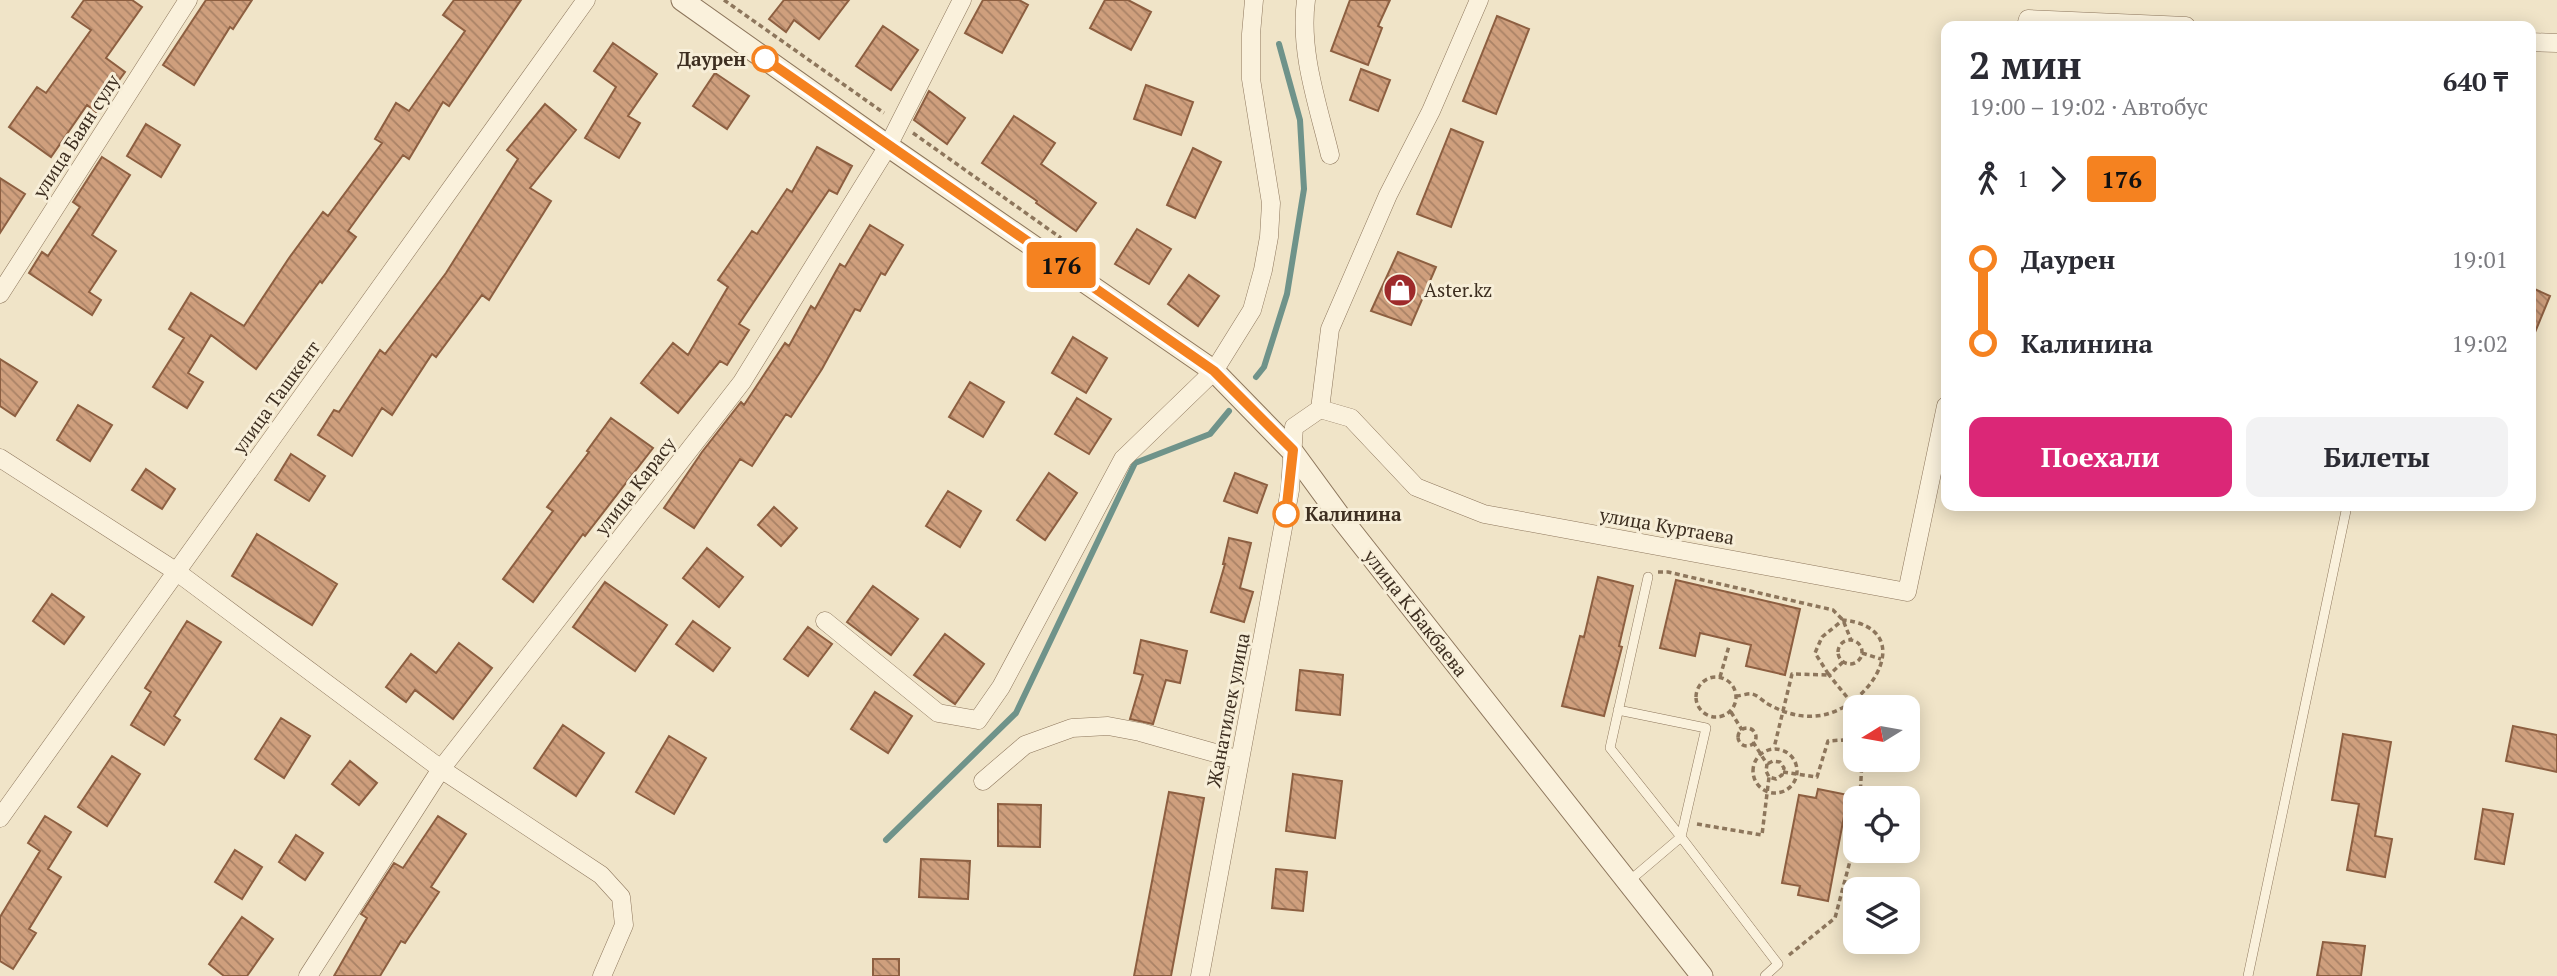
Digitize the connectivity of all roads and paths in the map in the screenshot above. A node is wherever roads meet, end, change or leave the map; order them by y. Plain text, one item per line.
1 (188, 0) edge
2 (586, 0) edge
3 (681, 0) edge
4 (724, 0) edge
5 (962, 0) edge
6 (1254, 0) edge
7 (1306, 0) edge
8 (1479, 0) edge
9 (2027, 21) edge
10 (2073, 21) edge
11 (2536, 42) edge
12 (2557, 43) edge
13 (899, 124) junction
14 (888, 146) junction
15 (1330, 155) dead end
16 (1067, 243) dead end
17 (0, 294) edge
18 (1214, 371) junction
19 (1320, 409) junction
20 (1941, 430) edge
21 (1293, 450) junction
22 (0, 458) edge
23 (2346, 511) edge
24 (177, 572) junction
25 (1648, 577) joint
26 (1843, 620) junction
27 (825, 621) dead end
28 (1851, 640) junction
29 (1729, 646) dead end
30 (1862, 653) junction
31 (1881, 659) junction
32 (1843, 662) junction
33 (1829, 676) junction
34 (1720, 677) junction
35 (1845, 695) edge
36 (1859, 695) edge
37 (1737, 696) junction
38 (1843, 708) edge
39 (1618, 710) junction
40 (1731, 712) junction
41 (1783, 712) junction
42 (1742, 730) junction
43 (1843, 740) edge
44 (1753, 743) junction
45 (1774, 748) junction
46 (1760, 755) junction
47 (1240, 760) junction
48 (1767, 764) junction
49 (441, 769) junction
50 (1783, 772) junction
51 (1796, 773) junction
52 (1769, 777) junction
53 (983, 781) dead end
54 (1768, 792) junction
55 (0, 818) edge
56 (1685, 822) junction
57 (1681, 837) junction
58 (1849, 863) edge
59 (1627, 883) junction
60 (1778, 964) junction
61 (308, 976) edge
62 (602, 976) edge
63 (1199, 976) edge
64 (1702, 976) edge
65 (1765, 976) edge
66 (2248, 976) edge

1 - 17 street, улица Баян сулу
2 - 24 street, улица Ташкент
3 - 14 street, улица К.Бакбаева
4 - 13 path
5 - 13 street, улица Карасу
6 - 18 street
7 - 15 street
8 - 19 street
9 - 10 street
11 - 12 street
13 - 14 street, улица Карасу
13 - 16 path
14 - 18 street, улица К.Бакбаева
14 - 49 street, улица Карасу
18 - 21 street, улица К.Бакбаева
18 - 27 street
19 - 20 street, улица Куртаева
19 - 21 street
21 - 47 street, Жанатилек улица
21 - 59 street, улица К.Бакбаева
22 - 24 street
23 - 66 lane
24 - 49 street
24 - 55 street, улица Ташкент
25 - 26 path
25 - 39 lane
26 - 28 path
26 - 31 path
26 - 33 path
28 - 30 path
28 - 32 path
29 - 34 path
30 - 31 path
30 - 32 path
31 - 36 path
32 - 33 path
33 - 35 path
33 - 41 path
34 - 37 path
34 - 40 path
37 - 40 path
37 - 41 path
38 - 41 path
39 - 56 lane
39 - 57 lane
40 - 42 path
41 - 45 path
42 - 44 path
42 - 44 path
43 - 51 path
44 - 46 path
45 - 46 path
45 - 51 path
46 - 48 path
46 - 54 path
47 - 53 street
47 - 63 street, Жанатилек улица
48 - 50 path
48 - 52 path
49 - 61 street, улица Карасу
49 - 62 street
50 - 51 path
50 - 52 path
51 - 54 path
52 - 54 path
54 - 56 path
56 - 57 lane
57 - 59 lane
57 - 60 lane
58 - 60 path
59 - 64 street, улица К.Бакбаева
60 - 65 lane

